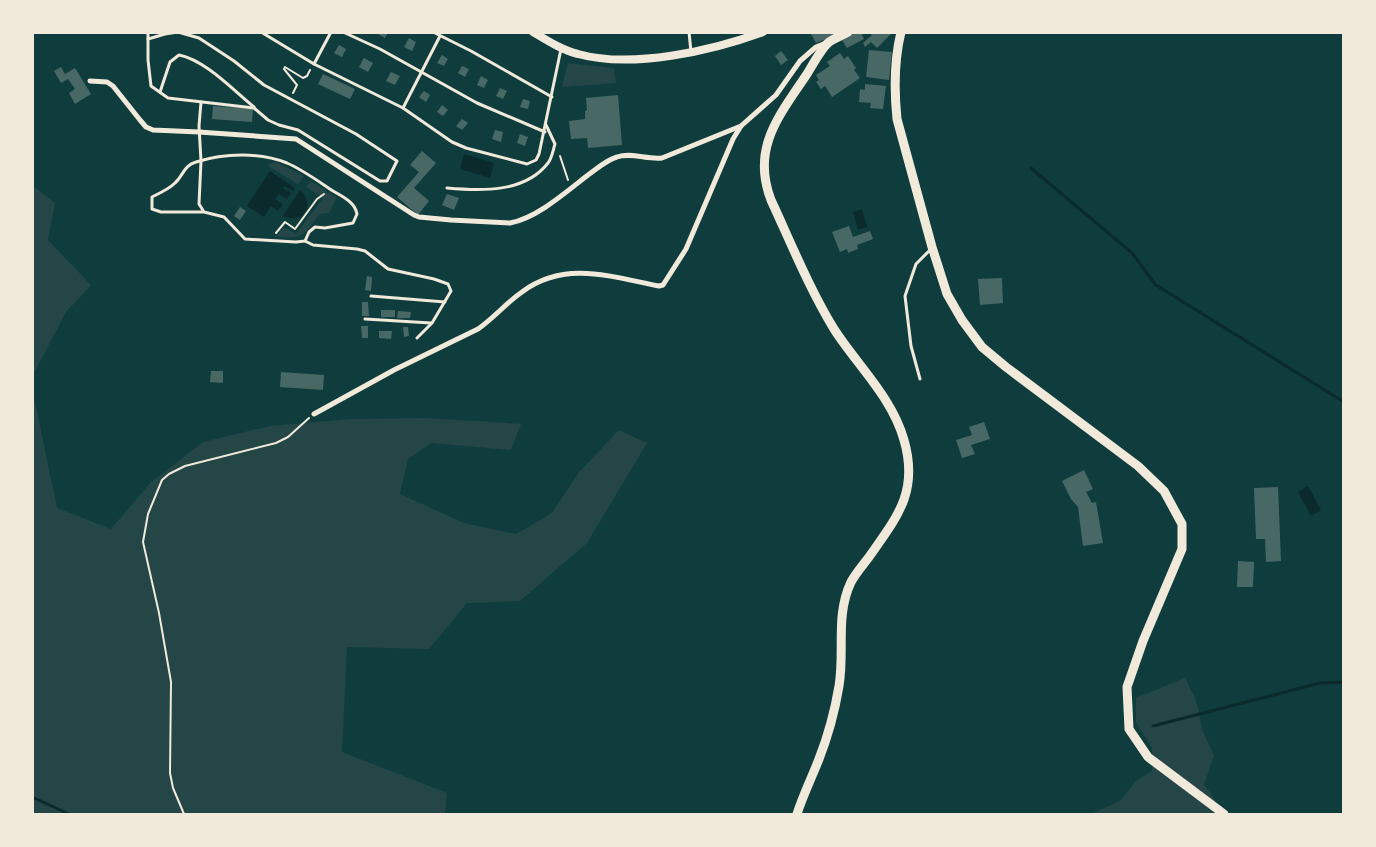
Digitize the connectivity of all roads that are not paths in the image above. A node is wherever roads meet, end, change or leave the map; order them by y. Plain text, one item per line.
1 (148, 32) edge
2 (178, 32) edge
3 (261, 32) edge
4 (330, 32) edge
5 (343, 32) edge
6 (433, 32) edge
7 (534, 32) edge
8 (689, 32) edge
9 (763, 32) edge
10 (848, 32) edge
11 (901, 32) edge
12 (440, 36) junction
13 (148, 39) junction
14 (828, 42) junction
15 (561, 48) junction
16 (691, 53) junction
17 (314, 64) junction
18 (422, 73) junction
19 (90, 81) dead end
20 (160, 92) junction
21 (552, 97) junction
22 (201, 102) junction
23 (254, 108) junction
24 (403, 108) junction
25 (546, 125) junction
26 (741, 126) junction
27 (199, 132) junction
28 (544, 132) junction
29 (201, 161) junction
30 (447, 188) dead end
31 (204, 212) junction
32 (305, 241) junction
33 (932, 247) junction
34 (371, 296) dead end
35 (444, 302) junction
36 (365, 319) dead end
37 (432, 323) junction
38 (417, 338) dead end
39 (920, 379) dead end
40 (314, 414) road end
41 (796, 814) edge
42 (1224, 814) edge

1 - 13 lane
2 - 13 lane
2 - 23 lane
3 - 17 lane
4 - 17 lane
5 - 18 lane
6 - 12 lane
7 - 15 street
8 - 16 lane
9 - 16 street
10 - 14 main road
11 - 33 main road
12 - 18 lane
12 - 21 lane
13 - 20 lane
14 - 26 street
14 - 41 main road
15 - 16 street
15 - 21 lane
17 - 24 lane
18 - 24 lane
18 - 28 lane
19 - 27 street
20 - 22 lane
20 - 23 lane
21 - 25 lane
22 - 23 lane
22 - 27 lane
24 - 28 lane
25 - 28 lane
25 - 30 lane
26 - 27 street
26 - 40 street
27 - 29 lane
29 - 31 lane
29 - 31 lane
29 - 32 lane
31 - 32 lane
32 - 35 lane
33 - 39 lane
33 - 42 main road
34 - 35 lane
35 - 37 lane
36 - 37 lane
37 - 38 lane

